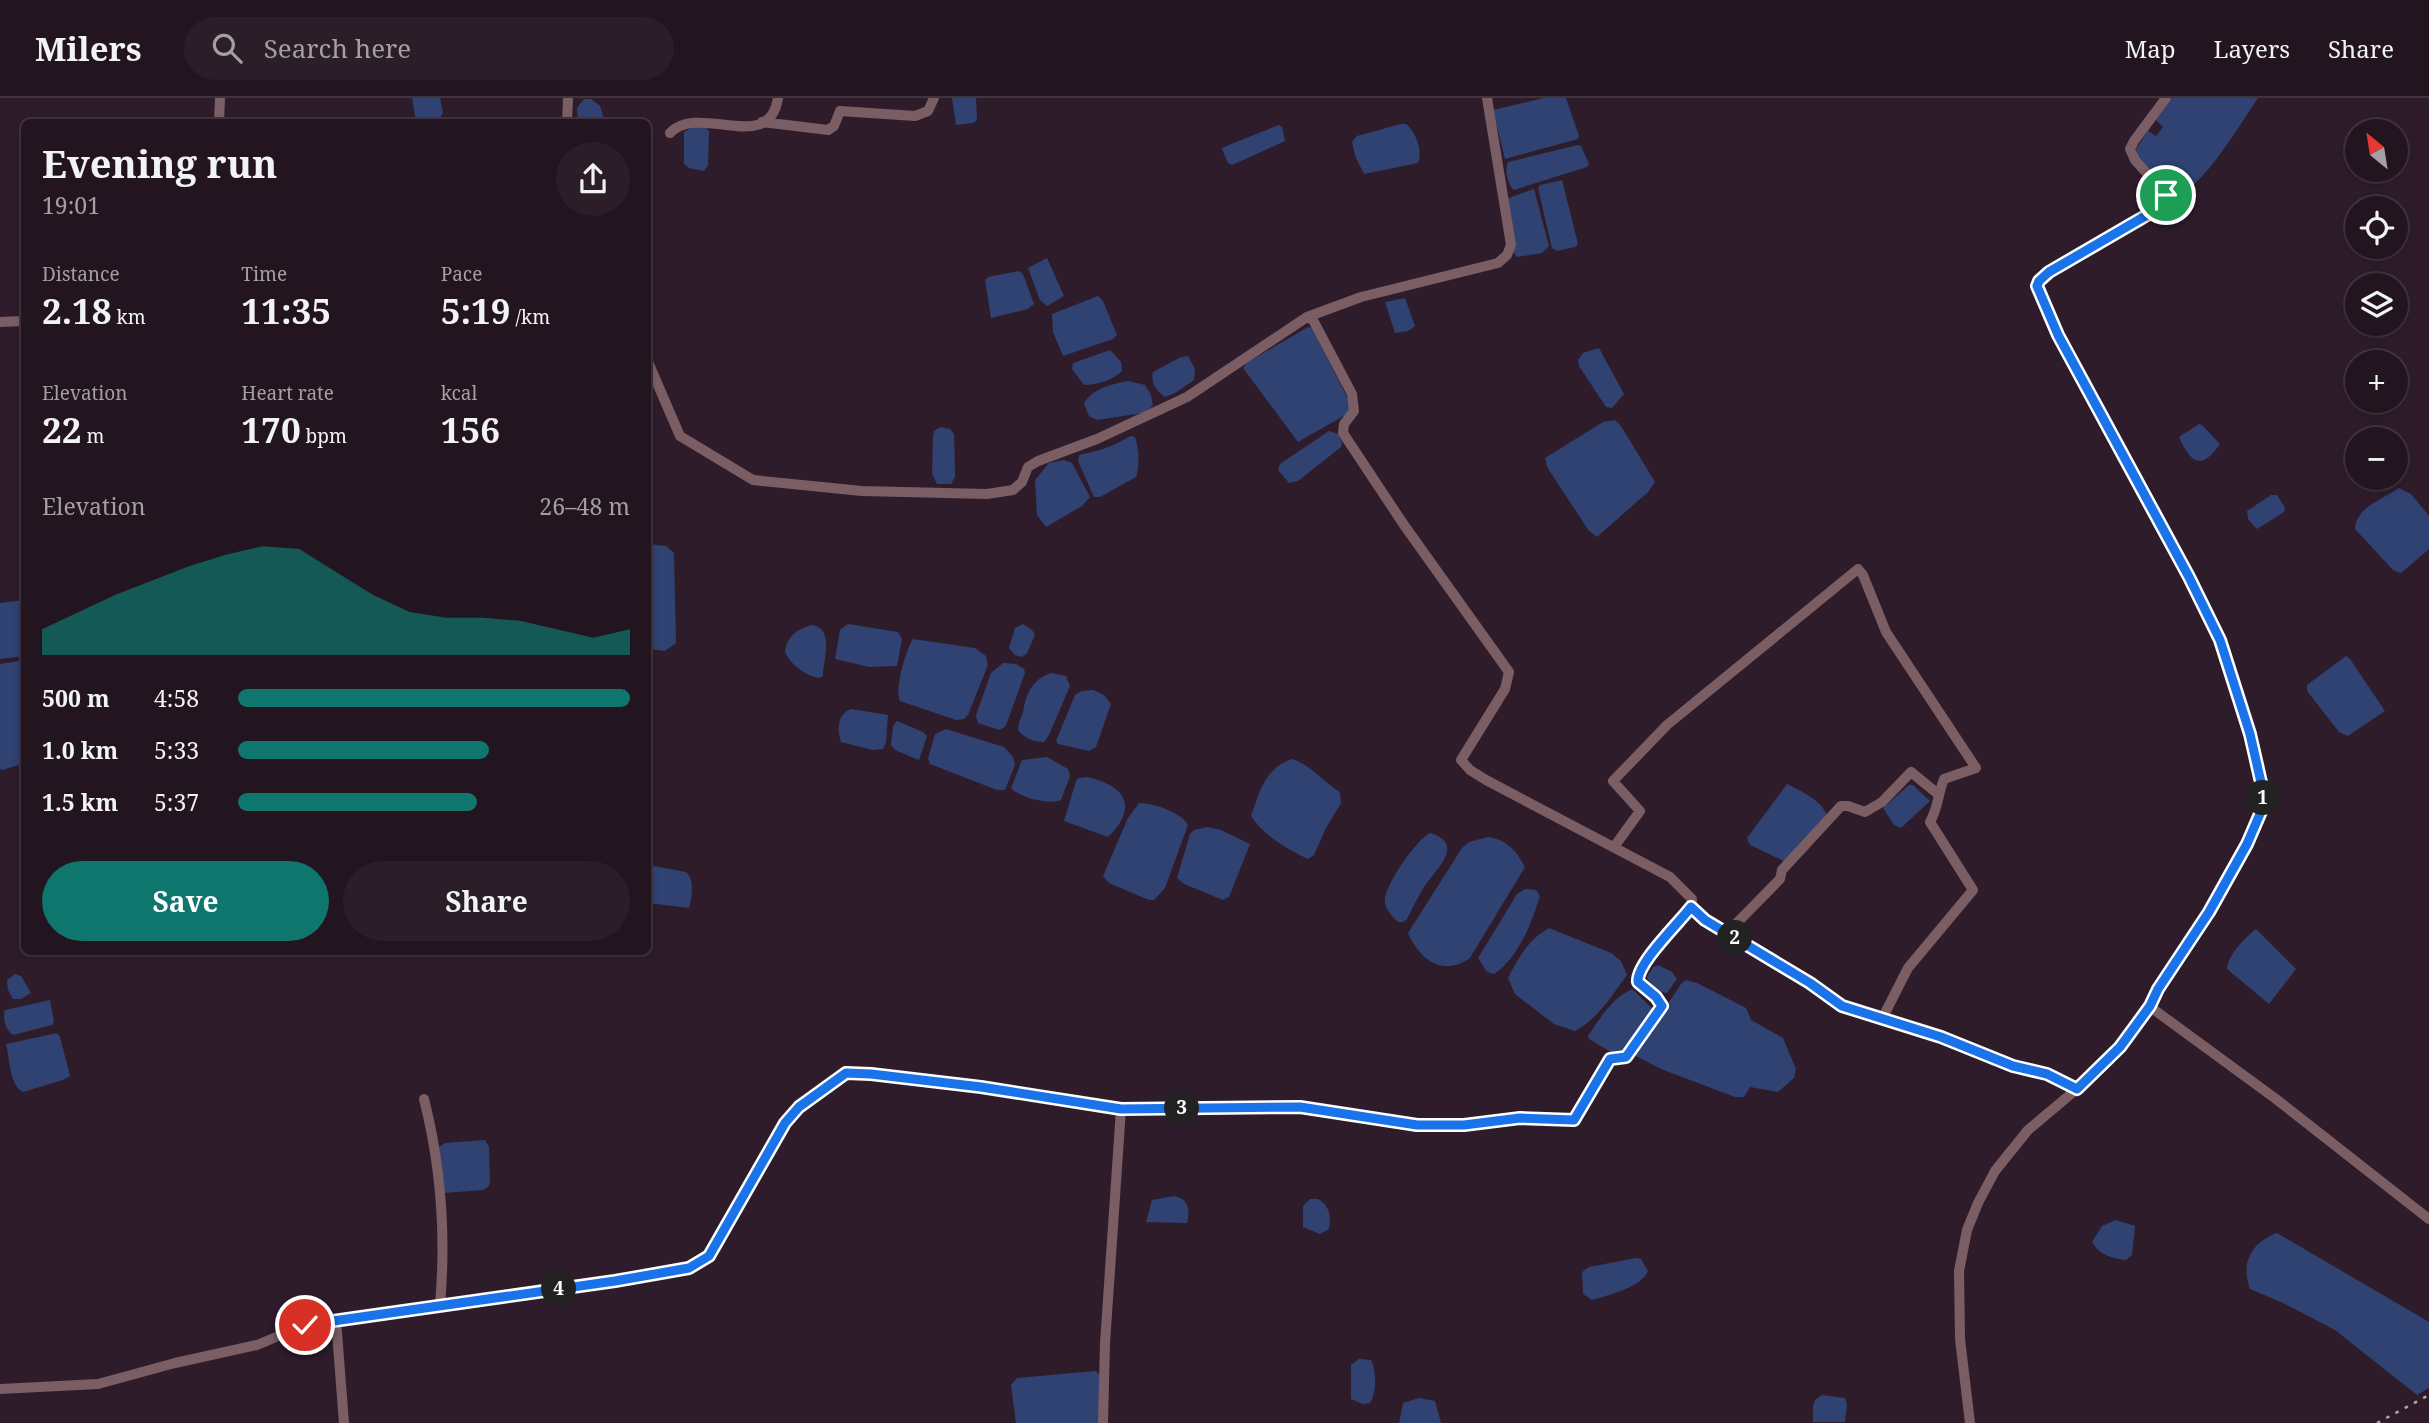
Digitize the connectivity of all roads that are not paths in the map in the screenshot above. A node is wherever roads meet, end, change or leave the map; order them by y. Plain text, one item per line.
1 (220, 98) edge
2 (568, 98) edge
3 (778, 98) edge
4 (933, 98) edge
5 (1487, 98) edge
6 (2166, 98) edge
7 (219, 119) edge
8 (567, 119) edge
9 (762, 122) junction
10 (670, 133) dead end
11 (1307, 317) junction
12 (21, 321) edge
13 (0, 322) edge
14 (651, 369) edge
15 (1938, 794) junction
16 (1614, 847) junction
17 (1691, 907) junction
18 (1727, 933) junction
19 (2150, 1006) junction
20 (1882, 1019) junction
21 (2077, 1089) junction
22 (425, 1099) dead end
23 (1121, 1109) junction
24 (2429, 1219) edge
25 (440, 1305) junction
26 (336, 1320) junction
27 (0, 1390) edge
28 (344, 1423) edge
29 (1103, 1423) edge
30 (1970, 1423) edge

1 - 7 street
2 - 8 street
3 - 9 street
4 - 9 street
5 - 11 street
6 - 19 street
9 - 10 street
11 - 14 street
11 - 16 street
12 - 13 street
15 - 16 street
15 - 18 street
15 - 20 street
16 - 17 street
17 - 18 street
17 - 23 street
18 - 20 street
19 - 21 street
19 - 24 street
20 - 21 street
21 - 30 street
22 - 25 street
23 - 25 street
23 - 29 street
25 - 26 street
26 - 27 street
26 - 28 street

